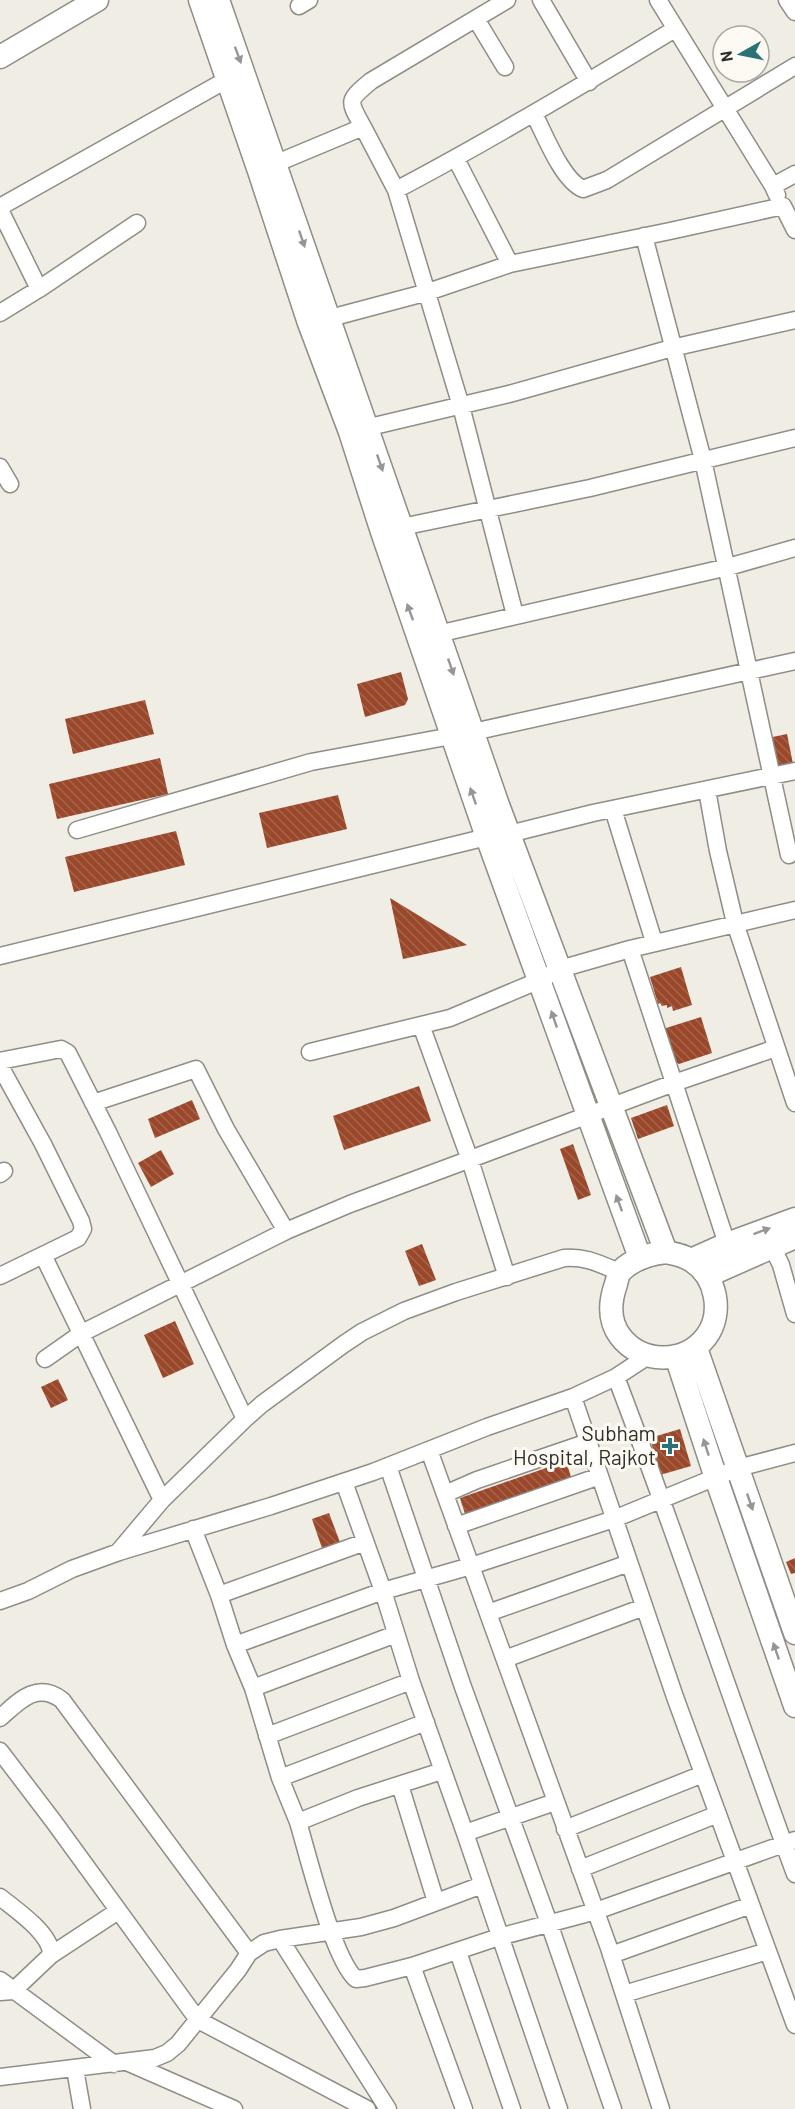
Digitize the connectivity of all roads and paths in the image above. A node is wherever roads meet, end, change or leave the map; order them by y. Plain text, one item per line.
1 (97, 0) edge
2 (200, 0) edge
3 (218, 0) edge
4 (507, 0) edge
5 (541, 0) edge
6 (658, 0) edge
7 (787, 0) edge
8 (795, 12) edge
9 (476, 19) junction
10 (675, 29) junction
11 (0, 57) edge
12 (795, 66) edge
13 (505, 67) dead end
14 (228, 79) junction
15 (589, 82) junction
16 (726, 109) junction
17 (534, 114) junction
18 (363, 127) junction
19 (456, 159) junction
20 (268, 167) junction
21 (795, 174) edge
22 (773, 186) junction
23 (396, 190) junction
24 (783, 206) junction
25 (0, 209) edge
26 (137, 223) dead end
27 (795, 230) edge
28 (644, 236) junction
29 (510, 264) junction
30 (39, 290) junction
31 (428, 292) junction
32 (0, 313) edge
33 (795, 320) edge
34 (320, 321) junction
35 (672, 348) junction
36 (461, 406) junction
37 (359, 430) junction
38 (795, 438) edge
39 (703, 460) junction
40 (0, 467) edge
41 (10, 484) dead end
42 (489, 511) junction
43 (392, 530) junction
44 (795, 548) edge
45 (728, 567) junction
46 (515, 615) junction
47 (429, 636) junction
48 (795, 661) edge
49 (748, 672) junction
50 (463, 734) junction
51 (795, 771) edge
52 (771, 777) junction
53 (707, 790) junction
54 (613, 809) junction
55 (77, 830) dead end
56 (498, 836) junction
57 (789, 855) dead end
58 (795, 910) edge
59 (735, 923) junction
60 (654, 942) junction
61 (630, 949) junction
62 (0, 956) edge
63 (560, 969) junction
64 (540, 981) junction
65 (421, 1025) junction
66 (776, 1048) junction
67 (310, 1052) dead end
68 (0, 1060) edge
69 (0, 1066) edge
70 (674, 1083) junction
71 (795, 1103) edge
72 (93, 1104) junction
73 (612, 1107) junction
74 (587, 1116) junction
75 (470, 1160) junction
76 (795, 1219) edge
77 (286, 1231) junction
78 (795, 1237) edge
79 (727, 1244) junction
80 (772, 1246) junction
81 (666, 1252) junction
82 (43, 1255) junction
83 (640, 1258) junction
84 (699, 1268) junction
85 (619, 1272) junction
86 (0, 1276) edge
87 (507, 1277) junction
88 (179, 1284) junction
89 (795, 1314) edge
90 (82, 1333) junction
91 (686, 1352) junction
92 (648, 1356) junction
93 (45, 1359) dead end
94 (616, 1377) junction
95 (573, 1397) junction
96 (244, 1419) junction
97 (588, 1442) junction
98 (429, 1450) junction
99 (794, 1457) edge
100 (388, 1466) junction
101 (738, 1468) junction
102 (600, 1476) junction
103 (716, 1478) junction
104 (344, 1482) junction
105 (445, 1494) junction
106 (162, 1500) junction
107 (663, 1500) junction
108 (614, 1519) junction
109 (456, 1526) junction
110 (193, 1529) junction
111 (365, 1542) junction
112 (119, 1552) junction
113 (629, 1563) junction
114 (471, 1566) junction
115 (428, 1578) junction
116 (383, 1591) junction
117 (219, 1595) junction
118 (0, 1601) edge
119 (644, 1607) junction
120 (488, 1613) junction
121 (795, 1633) edge
122 (396, 1634) junction
123 (235, 1644) junction
124 (505, 1659) junction
125 (411, 1681) junction
126 (253, 1688) junction
127 (795, 1706) edge
128 (0, 1718) edge
129 (426, 1722) junction
130 (267, 1736) junction
131 (0, 1751) edge
132 (442, 1771) junction
133 (703, 1774) junction
134 (280, 1778) junction
135 (400, 1785) junction
136 (555, 1802) junction
137 (718, 1814) junction
138 (510, 1818) junction
139 (298, 1822) junction
140 (565, 1829) junction
141 (465, 1833) junction
142 (790, 1842) edge
143 (735, 1862) junction
144 (580, 1869) junction
145 (795, 1874) edge
146 (482, 1885) junction
147 (0, 1897) edge
148 (436, 1902) junction
149 (751, 1905) junction
150 (118, 1911) junction
151 (596, 1911) junction
152 (549, 1923) junction
153 (325, 1933) junction
154 (500, 1936) junction
155 (288, 1938) junction
156 (768, 1951) junction
157 (458, 1952) junction
158 (249, 1953) junction
159 (51, 1955) junction
160 (611, 1955) junction
161 (412, 1966) junction
162 (4, 1988) edge
163 (624, 1994) junction
164 (198, 2020) junction
165 (795, 2025) edge
166 (121, 2063) junction
167 (75, 2069) junction
168 (0, 2078) edge
169 (82, 2109) edge
170 (234, 2109) edge
171 (367, 2109) edge
172 (388, 2109) edge
173 (464, 2109) edge
174 (512, 2109) edge
175 (559, 2109) edge
176 (613, 2109) edge
177 (661, 2109) edge

1 - 11 main road
2 - 14 main road
3 -> 20 main road
4 - 9 street
5 - 15 street
6 - 10 street
7 - 8 street
9 - 13 street
9 - 18 street
10 - 15 street
10 - 16 street
12 - 16 street
14 - 20 main road
14 - 25 street
15 - 17 street
16 - 17 street
16 - 22 street
17 - 19 street
18 - 20 street
18 - 23 street
19 - 23 street
19 - 29 street
20 - 34 main road
21 - 22 street
22 - 24 street
23 - 31 street
24 - 27 street
24 - 28 street
25 - 30 street
26 - 30 street
28 - 29 street
28 - 35 street
29 - 31 street
30 - 32 street
31 - 34 street
31 - 36 street
33 - 35 street
34 - 37 main road
35 - 36 street
35 - 39 street
36 - 37 street
36 - 42 street
37 - 43 main road
38 - 39 street
39 - 42 street
39 - 45 street
40 - 41 street
42 - 43 street
42 - 46 street
43 - 47 main road
44 - 45 street
45 - 46 street
45 - 49 street
46 - 47 street
47 - 50 main road
48 - 49 street
49 - 50 street
49 - 52 street
50 - 55 street
50 - 56 main road
51 - 52 street
52 - 53 street
52 - 57 street
53 - 54 street
53 - 59 street
54 - 56 street
54 - 60 street
56 - 62 street
56 - 63 main road
56 - 64 main road
58 - 59 street
59 - 60 street
59 - 66 street
60 - 61 street
61 - 63 street
61 - 70 street
63 - 64 street
63 - 73 main road
64 - 65 street
74 -> 64 main road
65 - 67 street
65 - 75 street
66 - 70 street
66 - 71 street
68 - 72 street
69 - 82 street
70 - 73 street
70 - 79 street
72 - 77 street
72 - 88 street
73 - 74 street
73 - 81 main road
74 - 75 street
83 -> 74 main road
75 - 77 street
75 - 87 street
79 -> 76 main road
77 - 88 street
78 - 80 main road
79 - 84 main road
80 - 84 main road
80 - 89 street
81 - 83 main road
81 - 84 main road
82 - 86 street
82 - 90 street
83 - 85 main road
84 - 91 main road
85 - 87 street
85 - 92 main road
87 - 96 street
88 - 90 street
88 - 96 street
90 - 93 street
90 - 106 street
91 - 92 main road
91 - 101 main road
103 -> 91 main road
92 - 94 street
94 - 95 street
94 - 107 street
95 - 97 street
95 - 98 street
96 - 106 street
97 - 102 street
97 - 105 street
98 - 100 street
98 - 105 street
99 - 101 street
100 - 104 street
100 - 115 street
101 - 103 street
101 -> 121 main road
102 - 108 street
102 - 109 street
103 - 107 street
127 -> 103 main road
104 - 110 street
104 - 111 street
105 - 109 street
106 - 112 street
107 - 108 street
107 - 142 street
108 - 113 street
108 - 114 street
109 - 114 street
110 - 112 street
110 - 117 street
111 - 116 street
111 - 117 street
112 - 118 street
113 - 119 street
113 - 120 street
114 - 115 street
114 - 120 street
115 - 116 street
115 - 138 street
116 - 122 street
116 - 123 street
117 - 123 street
119 - 124 street
119 - 133 street
120 - 124 street
122 - 125 street
122 - 126 street
123 - 126 street
124 - 136 street
125 - 129 street
125 - 130 street
126 - 130 street
128 - 158 street
129 - 132 street
129 - 134 street
130 - 134 street
131 - 150 street
132 - 135 street
132 - 141 street
133 - 137 street
133 - 140 street
134 - 139 street
135 - 139 street
135 - 148 street
136 - 138 street
136 - 140 street
137 - 143 street
137 - 144 street
138 - 141 street
138 - 152 street
139 - 153 street
140 - 144 street
141 - 146 street
142 - 143 street
142 - 145 street
143 - 149 street
143 - 151 street
144 - 151 street
146 - 148 street
146 - 154 street
147 - 159 street
148 - 153 street
149 - 156 street
149 - 160 street
150 - 159 street
150 - 164 street
151 - 152 street
151 - 160 street
152 - 154 street
152 - 176 street
153 - 155 street
153 - 161 street
154 - 157 street
154 - 175 street
155 - 158 street
155 - 172 street
156 - 163 street
156 - 165 street
157 - 161 street
157 - 174 street
158 - 164 street
159 - 162 street
160 - 163 street
161 - 173 street
162 - 166 street
163 - 177 street
164 - 166 street
164 - 171 street
166 - 167 street
166 - 170 street
167 - 168 street
167 - 169 street

